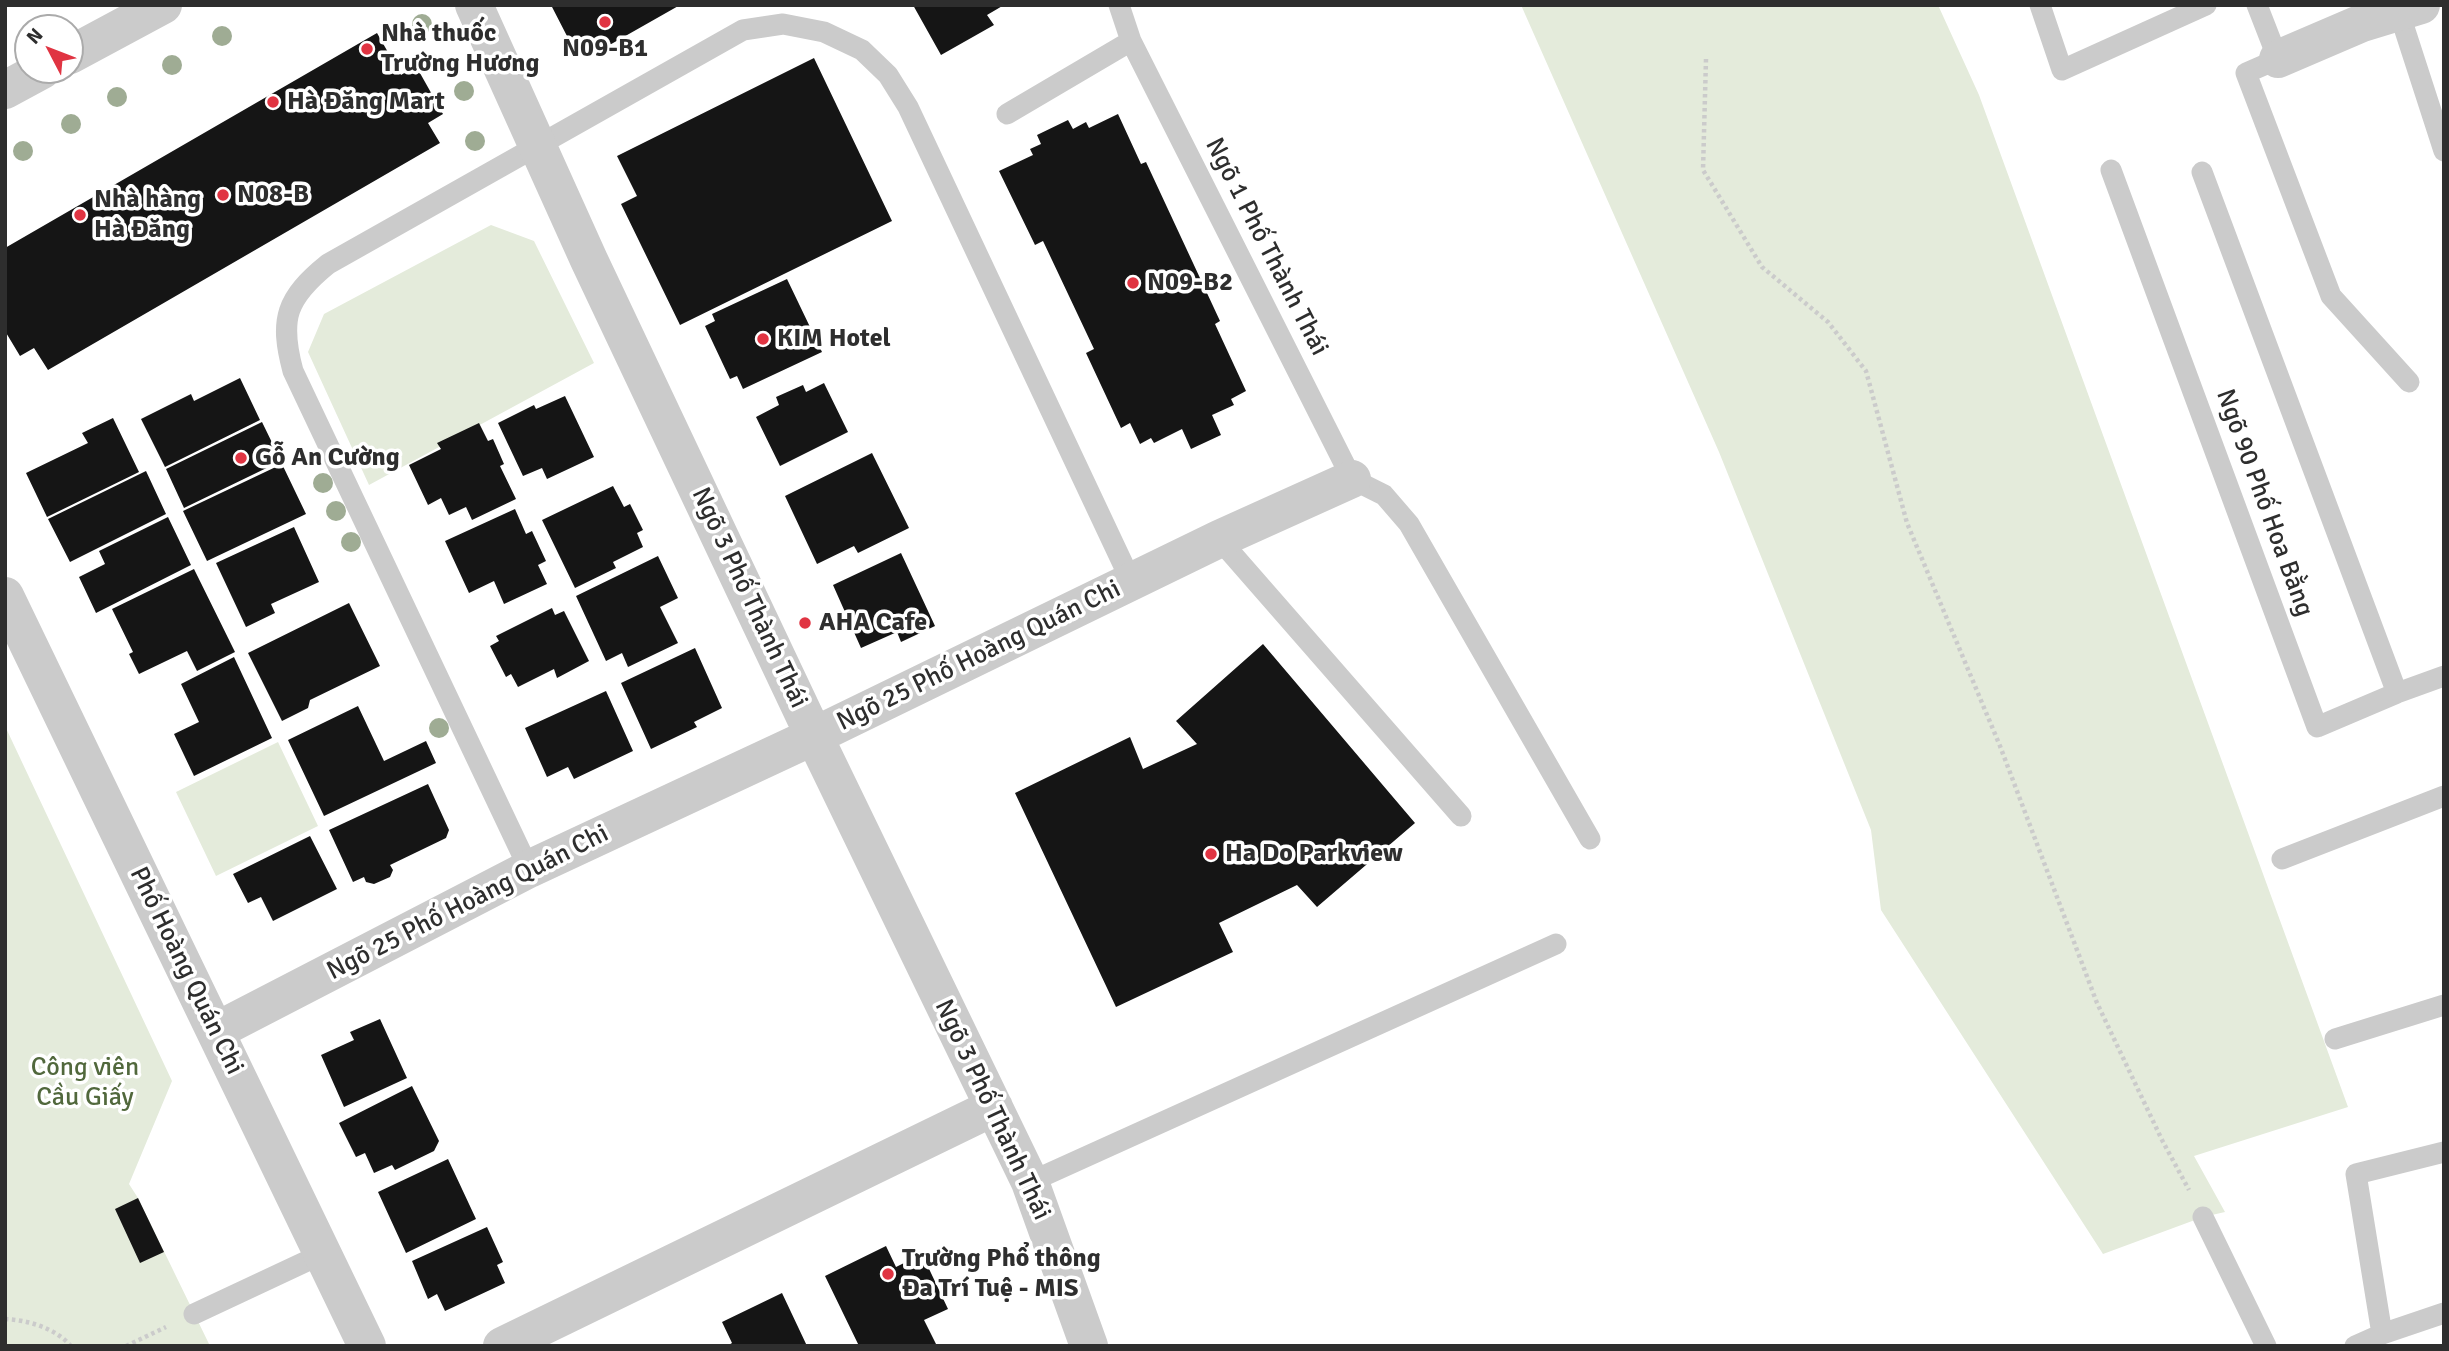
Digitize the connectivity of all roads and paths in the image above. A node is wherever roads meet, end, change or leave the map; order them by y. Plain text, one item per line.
1 (163, 5) edge
2 (474, 5) edge
3 (1119, 5) edge
4 (2040, 5) edge
5 (2206, 5) edge
6 (2257, 5) edge
7 (2410, 9) edge
8 (2183, 10) edge
9 (2359, 14) edge
10 (1131, 41) junction
11 (84, 47) edge
12 (1706, 59) dead end
13 (2278, 59) junction
14 (1007, 114) dead end
15 (539, 146) junction
16 (2444, 151) edge
17 (2111, 170) dead end
18 (2202, 172) dead end
19 (2409, 382) dead end
20 (1352, 479) junction
21 (1219, 539) junction
22 (1131, 581) junction
23 (5, 596) edge
24 (2444, 676) edge
25 (2397, 692) junction
26 (814, 736) junction
27 (2444, 796) edge
28 (1461, 816) dead end
29 (1590, 839) dead end
30 (2282, 859) dead end
31 (529, 869) junction
32 (1556, 944) dead end
33 (2444, 1005) edge
34 (216, 1031) junction
35 (2336, 1039) dead end
36 (993, 1107) junction
37 (2444, 1152) edge
38 (1030, 1182) junction
39 (2203, 1217) joint
40 (323, 1254) junction
41 (2444, 1313) edge
42 (194, 1314) joint
43 (5, 1319) edge
44 (2382, 1334) junction
45 (71, 1346) edge
46 (126, 1346) edge
47 (367, 1346) edge
48 (502, 1346) edge
49 (1089, 1346) edge
50 (2266, 1346) edge
51 (2355, 1346) edge

1 - 11 street
2 - 15 street, Ngõ 3 Phố Thành Thái
3 - 10 lane, Ngõ 1 Phố Thành Thái
4 - 8 lane
5 - 8 lane
6 - 13 lane
7 - 9 street
7 - 16 lane
9 - 13 street
10 - 14 lane
10 - 20 lane, Ngõ 1 Phố Thành Thái
12 - 39 path
13 - 19 lane
15 - 22 lane
15 - 26 street, Ngõ 3 Phố Thành Thái
15 - 31 lane
17 - 25 lane, Ngõ 90 Phố Hoa Bằng
18 - 25 lane
20 - 21 street, Ngõ 25 Phố Hoàng Quán Chi
20 - 29 lane
21 - 22 street, Ngõ 25 Phố Hoàng Quán Chi
21 - 28 lane
22 - 26 street, Ngõ 25 Phố Hoàng Quán Chi
23 - 34 street, Phố Hoàng Quán Chi
24 - 25 lane, Ngõ 90 Phố Hoa Bằng
26 - 31 street, Ngõ 25 Phố Hoàng Quán Chi
26 - 36 street, Ngõ 3 Phố Thành Thái
27 - 30 lane
31 - 34 street, Ngõ 25 Phố Hoàng Quán Chi
32 - 38 lane
33 - 35 lane
34 - 40 street, Phố Hoàng Quán Chi
36 - 38 street, Ngõ 3 Phố Thành Thái
36 - 48 street
37 - 44 lane
38 - 49 street, Ngõ 3 Phố Thành Thái
39 - 50 lane
40 - 42 lane
40 - 47 street, Phố Hoàng Quán Chi
41 - 44 lane
42 - 46 path
43 - 45 path
44 - 51 lane

